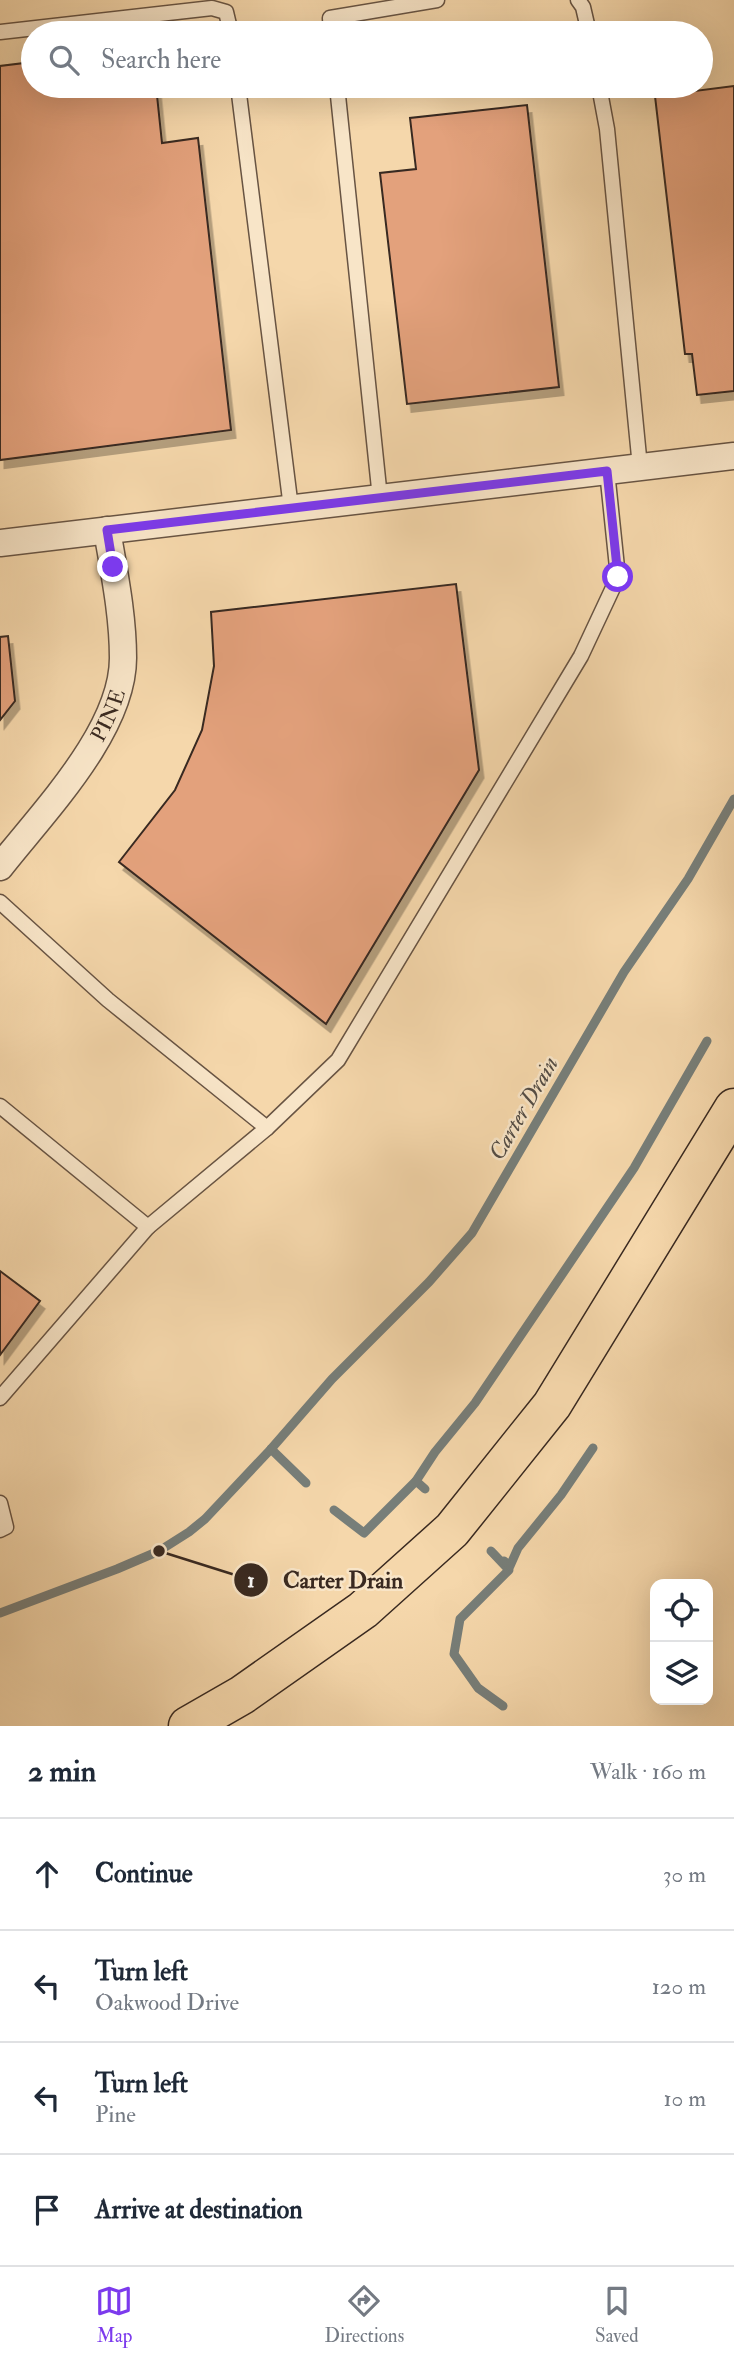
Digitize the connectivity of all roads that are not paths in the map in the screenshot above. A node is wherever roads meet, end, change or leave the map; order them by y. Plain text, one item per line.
1 (437, 0) edge
2 (578, 0) edge
3 (102, 21) edge
4 (228, 21) edge
5 (330, 21) edge
6 (586, 21) edge
7 (21, 31) edge
8 (0, 33) edge
9 (240, 98) edge
10 (338, 98) edge
11 (601, 98) edge
12 (734, 456) edge
13 (640, 467) junction
14 (607, 471) junction
15 (380, 498) junction
16 (291, 508) junction
17 (107, 530) junction
18 (0, 543) edge
19 (0, 867) edge
20 (0, 902) edge
21 (0, 1106) edge
22 (734, 1108) edge
23 (267, 1128) junction
24 (148, 1227) junction
25 (0, 1398) edge
26 (0, 1503) edge
27 (0, 1530) edge
28 (188, 1726) edge

1 - 5 lane
2 - 6 lane
3 - 4 lane
7 - 8 lane
9 - 16 lane
10 - 15 lane
11 - 13 lane
12 - 13 street
13 - 14 street
14 - 15 street
14 - 23 lane
15 - 16 street
16 - 17 street
17 - 18 street
17 - 19 street, PINE
20 - 23 lane
21 - 24 lane
22 - 28 highway
23 - 24 lane
24 - 25 lane
26 - 27 lane

